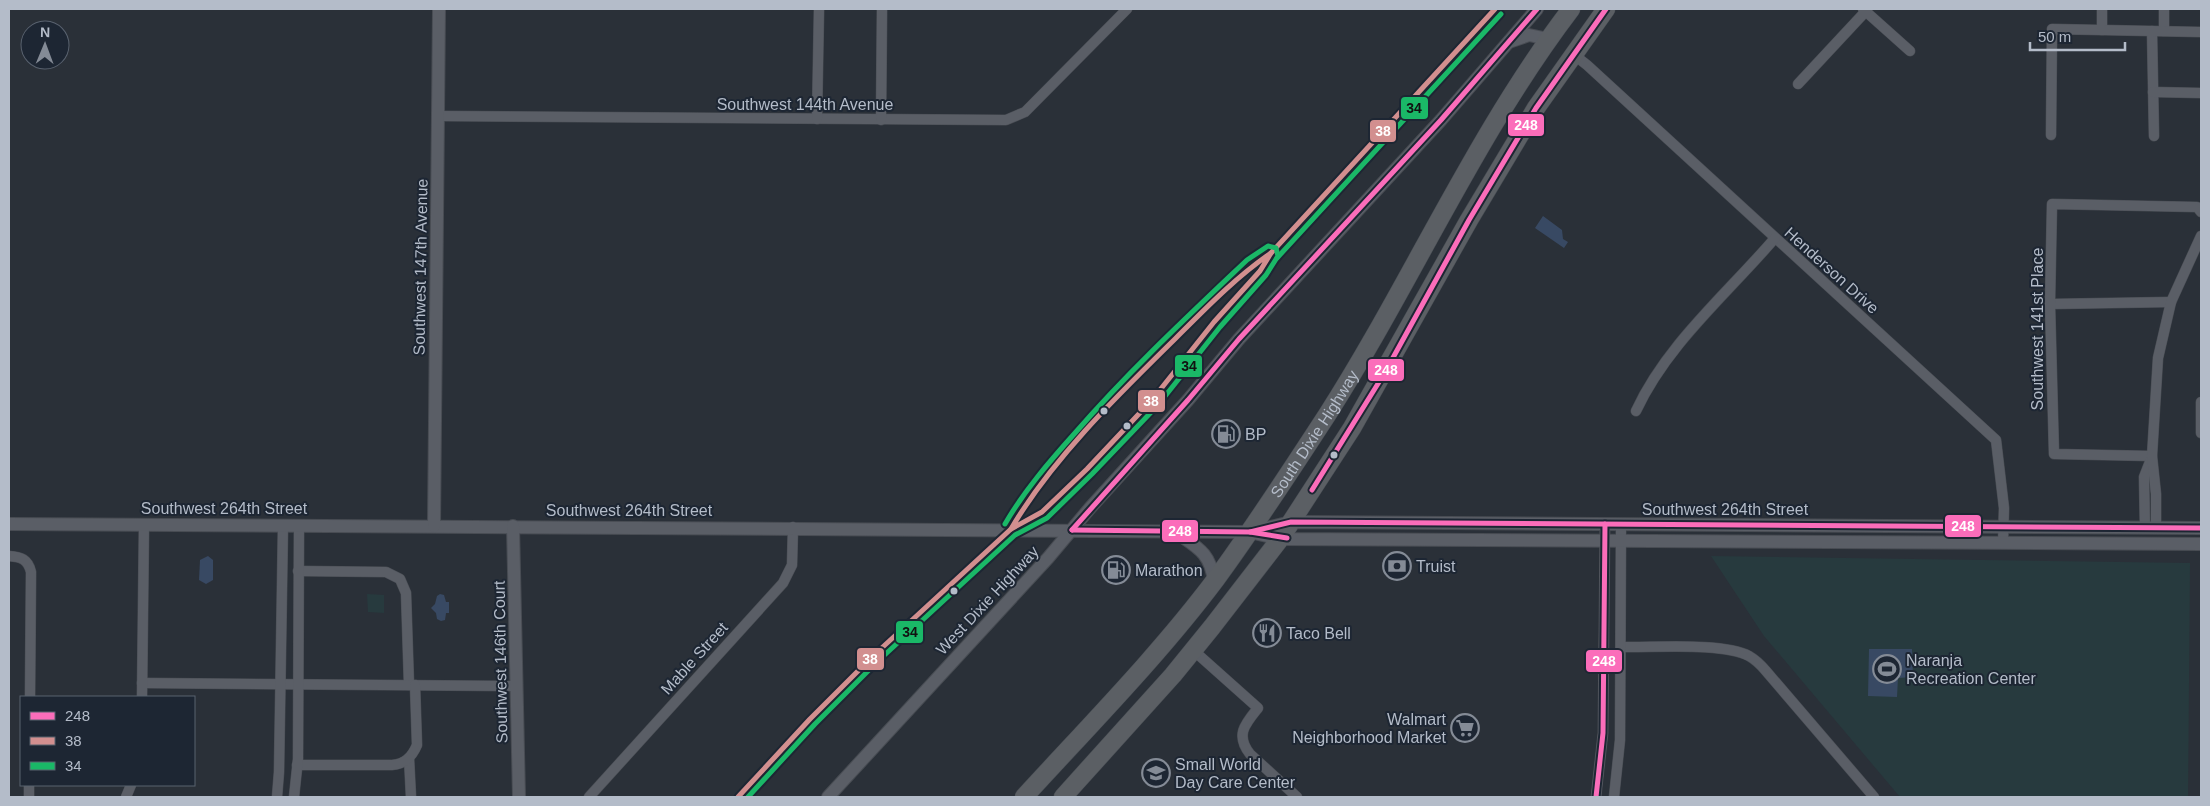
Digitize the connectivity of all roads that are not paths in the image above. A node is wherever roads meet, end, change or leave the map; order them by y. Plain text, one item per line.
1 (439, 9) edge
2 (819, 9) edge
3 (882, 9) edge
4 (1127, 9) edge
5 (1537, 9) edge
6 (1571, 9) edge
7 (1606, 9) edge
8 (2102, 9) edge
9 (2164, 9) edge
10 (1864, 10) edge
11 (2102, 30) junction
12 (2152, 31) junction
13 (2164, 31) junction
14 (2201, 32) edge
15 (1548, 39) junction
16 (1509, 42) junction
17 (1910, 50) dead end
18 (1573, 54) junction
19 (1798, 84) dead end
20 (2154, 92) junction
21 (2201, 93) edge
22 (438, 116) junction
23 (817, 119) junction
24 (881, 120) junction
25 (2051, 135) dead end
26 (2154, 136) dead end
27 (2201, 212) edge
28 (2201, 236) edge
29 (1775, 238) junction
30 (2171, 302) junction
31 (2050, 304) junction
32 (2201, 402) edge
33 (1636, 411) dead end
34 (2201, 434) edge
35 (2152, 456) junction
36 (1291, 522) junction
37 (9, 524) edge
38 (144, 524) junction
39 (283, 524) junction
40 (1605, 524) junction
41 (1621, 524) junction
42 (299, 525) junction
43 (434, 526) junction
44 (513, 526) junction
45 (793, 527) junction
46 (2004, 527) junction
47 (2151, 528) junction
48 (2201, 528) edge
49 (1072, 530) junction
50 (1174, 531) junction
51 (1250, 532) junction
52 (1280, 538) junction
53 (1604, 540) junction
54 (1621, 540) junction
55 (2004, 542) junction
56 (2201, 544) edge
57 (9, 556) edge
58 (298, 571) junction
59 (1214, 581) junction
60 (1621, 647) junction
61 (1193, 650) junction
62 (142, 683) junction
63 (280, 684) junction
64 (298, 684) junction
65 (412, 685) junction
66 (516, 686) junction
67 (30, 696) edge
68 (142, 696) edge
69 (409, 758) junction
70 (298, 764) junction
71 (1050, 769) junction
72 (277, 797) edge
73 (294, 797) edge
74 (411, 797) edge
75 (520, 797) edge
76 (589, 797) edge
77 (828, 797) edge
78 (1024, 797) edge
79 (1036, 797) edge
80 (1063, 797) edge
81 (1297, 797) edge
82 (1596, 797) edge
83 (1614, 797) edge
84 (1874, 797) edge

1 - 22 street, Southwest 147th Avenue
2 - 23 street
3 - 24 street
4 - 24 street, Southwest 144th Avenue
5 - 16 street, West Dixie Highway
6 - 15 highway, South Dixie Highway
7 - 18 highway, South Dixie Highway
8 - 11 street
9 - 13 street
10 - 17 street
10 - 19 street
11 - 12 street
11 - 25 street
12 - 13 street
12 - 20 street
13 - 14 street
15 - 16 street
15 - 18 highway
15 - 51 highway, South Dixie Highway
16 - 49 street, West Dixie Highway
18 - 29 street, Henderson Drive
18 - 36 highway, South Dixie Highway
20 - 21 street
20 - 26 street
22 - 23 street, Southwest 144th Avenue
22 - 43 street, Southwest 147th Avenue
23 - 24 street, Southwest 144th Avenue
27 - 31 street, Southwest 141st Place
28 - 30 street
29 - 33 street
29 - 46 street, Henderson Drive
30 - 31 street
30 - 35 street
31 - 35 street, Southwest 141st Place
32 - 34 street
35 - 47 street
36 - 40 street, Southwest 264th Street
36 - 51 street, Southwest 264th Street
36 - 52 highway, South Dixie Highway
37 - 38 street, Southwest 264th Street
38 - 39 street, Southwest 264th Street
38 - 62 street
39 - 42 street, Southwest 264th Street
39 - 63 street
40 - 41 street, Southwest 264th Street
40 - 53 street
41 - 46 street, Southwest 264th Street
41 - 54 street
42 - 43 street, Southwest 264th Street
42 - 58 street
43 - 44 street, Southwest 264th Street
44 - 45 street, Southwest 264th Street
44 - 66 street, Southwest 146th Court
45 - 49 street, Southwest 264th Street
45 - 76 street, Mable Street
46 - 47 street, Southwest 264th Street
46 - 55 street, Henderson Drive
47 - 48 street, Southwest 264th Street
49 - 50 street, Southwest 264th Street
49 - 77 street, West Dixie Highway
50 - 51 street, Southwest 264th Street
50 - 59 street
51 - 52 street, Southwest 264th Street
51 - 59 highway, South Dixie Highway
52 - 53 street, Southwest 264th Street
52 - 61 highway, South Dixie Highway
53 - 54 street, Southwest 264th Street
53 - 82 street
54 - 55 street, Southwest 264th Street
54 - 60 street
55 - 56 street, Southwest 264th Street
57 - 67 street
58 - 64 street
58 - 65 street
59 - 71 highway, South Dixie Highway
60 - 83 street
60 - 84 street
61 - 80 highway, South Dixie Highway
61 - 81 street
62 - 63 street
62 - 68 street
63 - 64 street
63 - 72 street
64 - 65 street
64 - 70 street
65 - 66 street
65 - 69 street
66 - 75 street, Southwest 146th Court
69 - 70 street
69 - 74 street
70 - 73 street
71 - 78 highway, South Dixie Highway
71 - 79 highway

